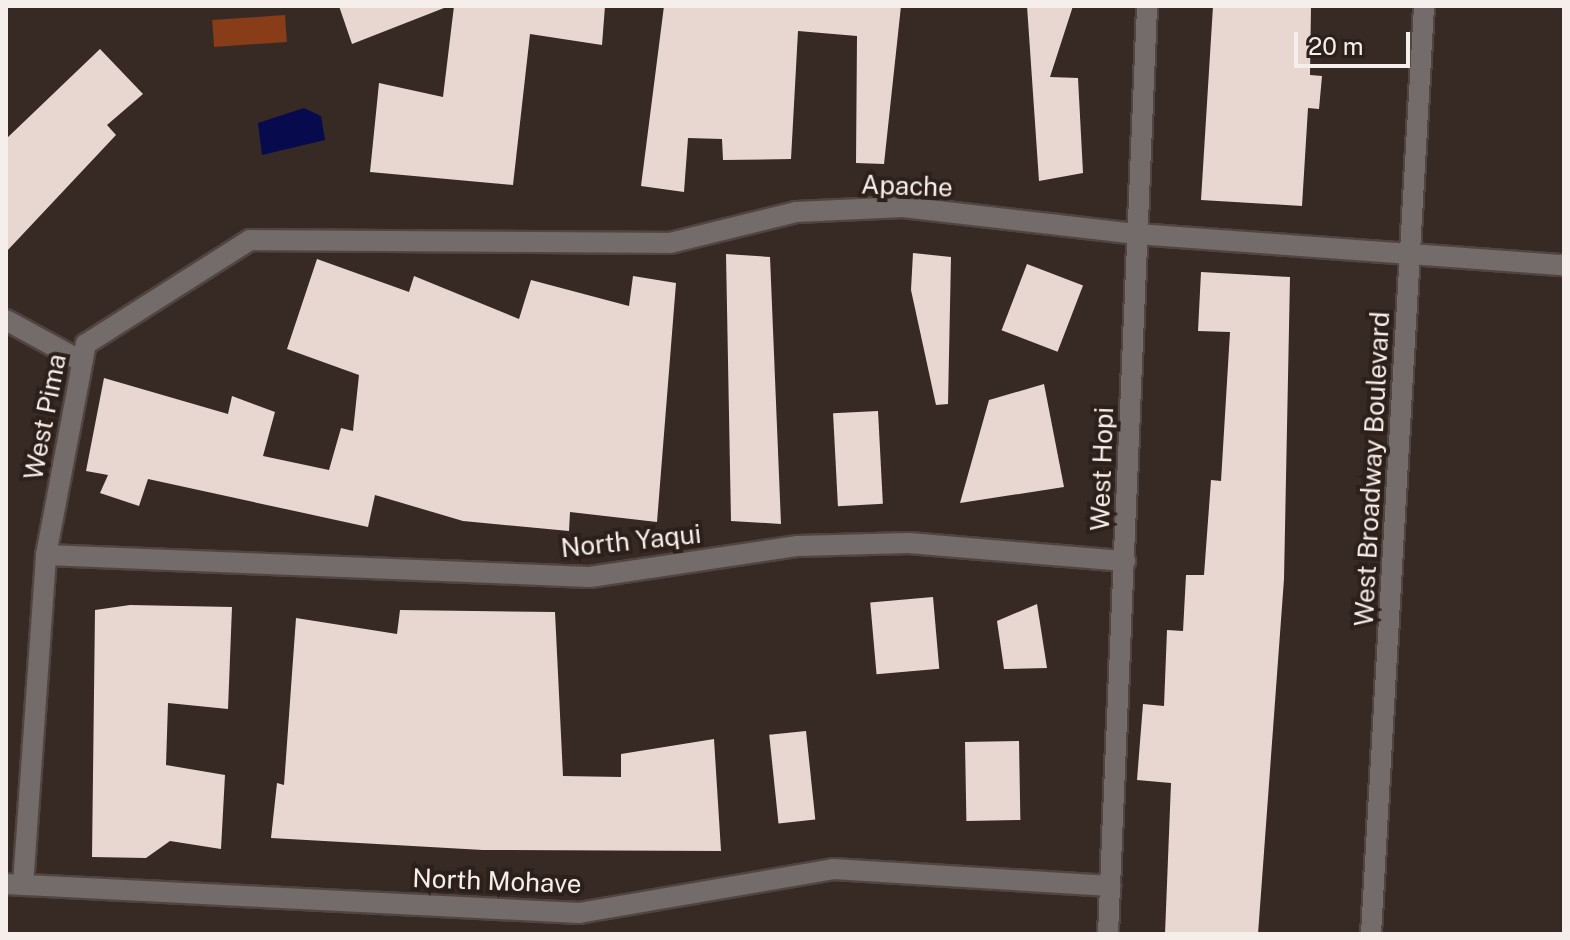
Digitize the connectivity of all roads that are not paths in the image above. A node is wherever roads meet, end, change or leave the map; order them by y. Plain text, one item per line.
1 (1147, 6) edge
2 (1424, 6) edge
3 (1137, 234) junction
4 (250, 240) joint
5 (1410, 252) junction
6 (1564, 265) edge
7 (6, 320) edge
8 (81, 361) junction
9 (46, 555) junction
10 (1125, 561) junction
11 (14, 884) edge
12 (1110, 886) junction
13 (1108, 934) edge
14 (1371, 934) edge

1 - 3 street, West Hopi
2 - 5 street, West Broadway Boulevard
3 - 4 street, Apache
3 - 5 street, Apache
3 - 10 street, West Hopi
4 - 8 street, West Pima
5 - 6 street, Apache
5 - 14 street, West Broadway Boulevard
7 - 8 street
8 - 9 street, West Pima
9 - 10 street, North Yaqui
9 - 11 street, West Pima
10 - 12 street, West Hopi
11 - 12 street, North Mohave
12 - 13 street, West Hopi

